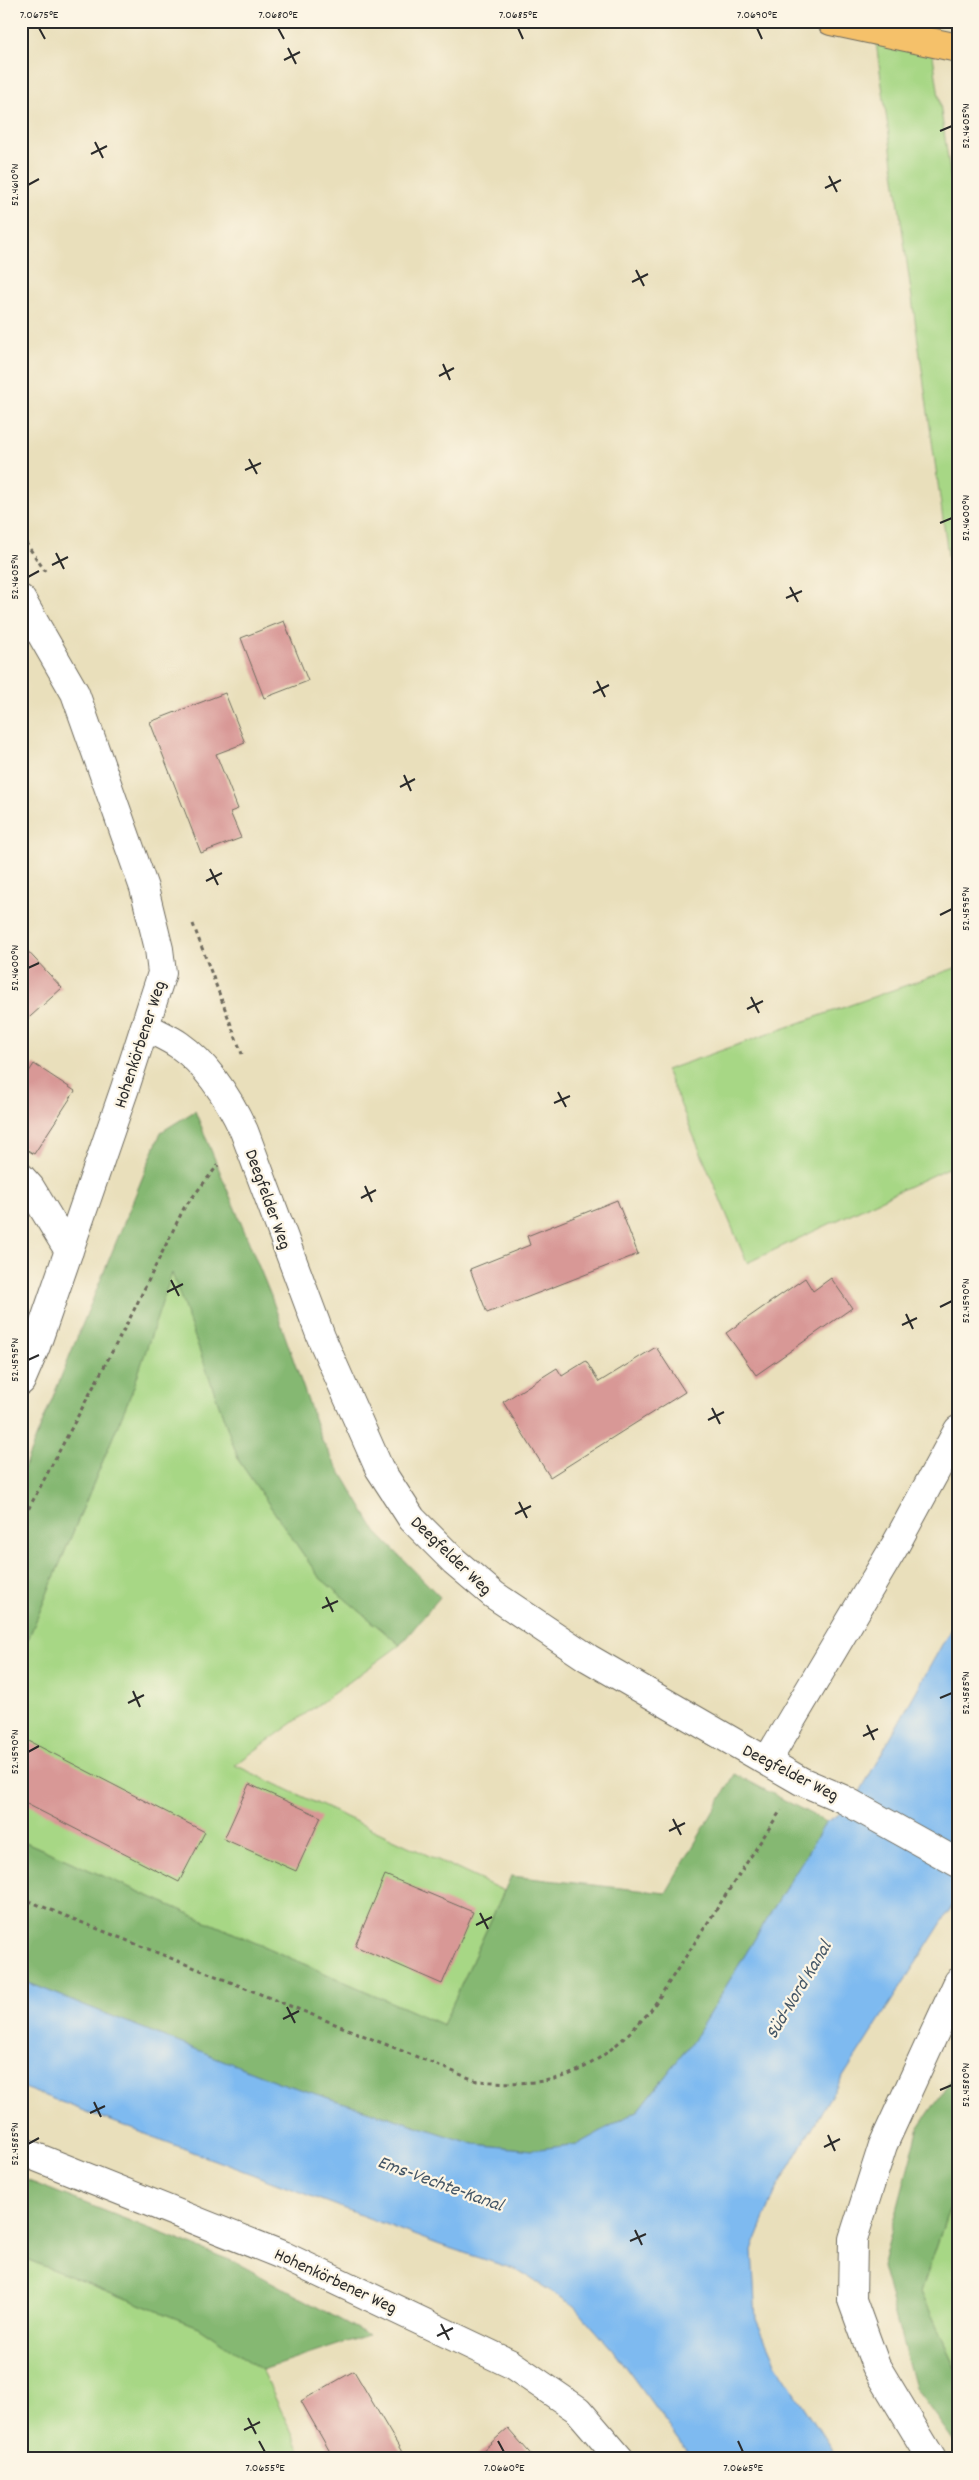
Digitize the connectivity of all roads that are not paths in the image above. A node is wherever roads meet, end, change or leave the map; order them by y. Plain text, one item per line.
1 (831, 21) edge
2 (958, 48) edge
3 (21, 599) edge
4 (146, 1027) junction
5 (21, 1177) edge
6 (69, 1251) junction
7 (21, 1381) edge
8 (958, 1430) edge
9 (767, 1761) junction
10 (958, 1863) edge
11 (958, 1982) edge
12 (21, 2151) edge
13 (620, 2459) edge
14 (932, 2459) edge

1 - 2 main road
3 - 4 street, Hohenkörbener Weg
4 - 6 street, Hohenkörbener Weg
4 - 9 street, Deegfelder Weg
5 - 6 street
6 - 7 street, Hohenkörbener Weg
8 - 9 street
9 - 10 street, Deegfelder Weg
11 - 14 street
12 - 13 street, Hohenkörbener Weg

